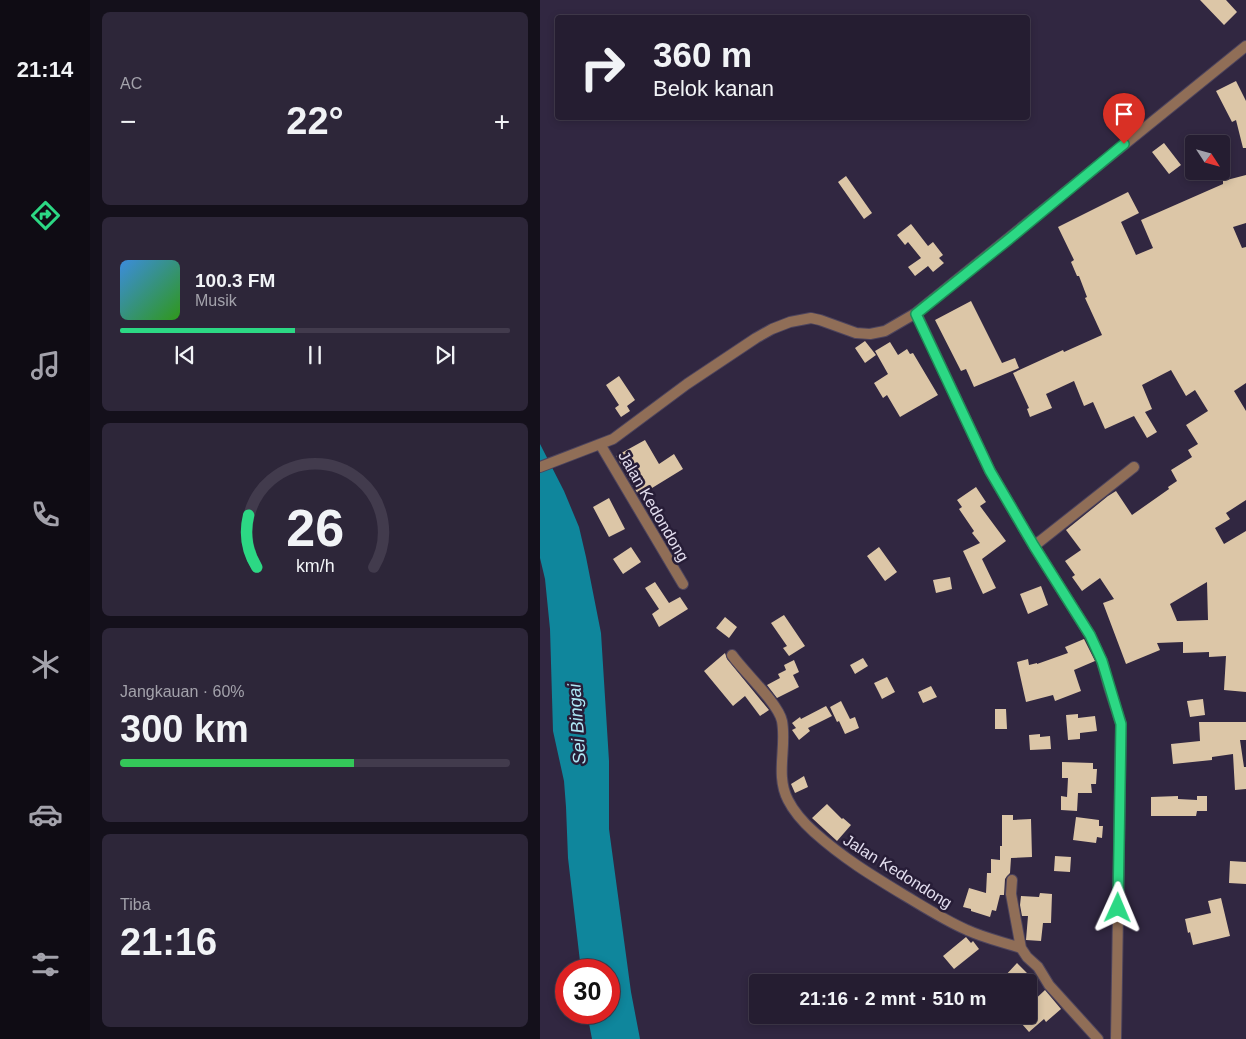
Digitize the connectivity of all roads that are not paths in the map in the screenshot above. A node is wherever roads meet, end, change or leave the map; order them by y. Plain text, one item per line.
1 (1246, 46) edge
2 (916, 314) junction
3 (600, 444) junction
4 (540, 467) edge
5 (1134, 467) dead end
6 (1034, 546) junction
7 (682, 584) dead end
8 (732, 655) dead end
9 (1012, 880) dead end
10 (1021, 948) junction
11 (1098, 1039) edge
12 (1116, 1039) edge

1 - 2 street
2 - 3 street
2 - 6 street
3 - 4 street
3 - 7 street, Jalan Kedondong
5 - 6 street
6 - 12 street
8 - 10 street, Jalan Kedondong
9 - 10 street
10 - 11 street, Jalan Kedondong

